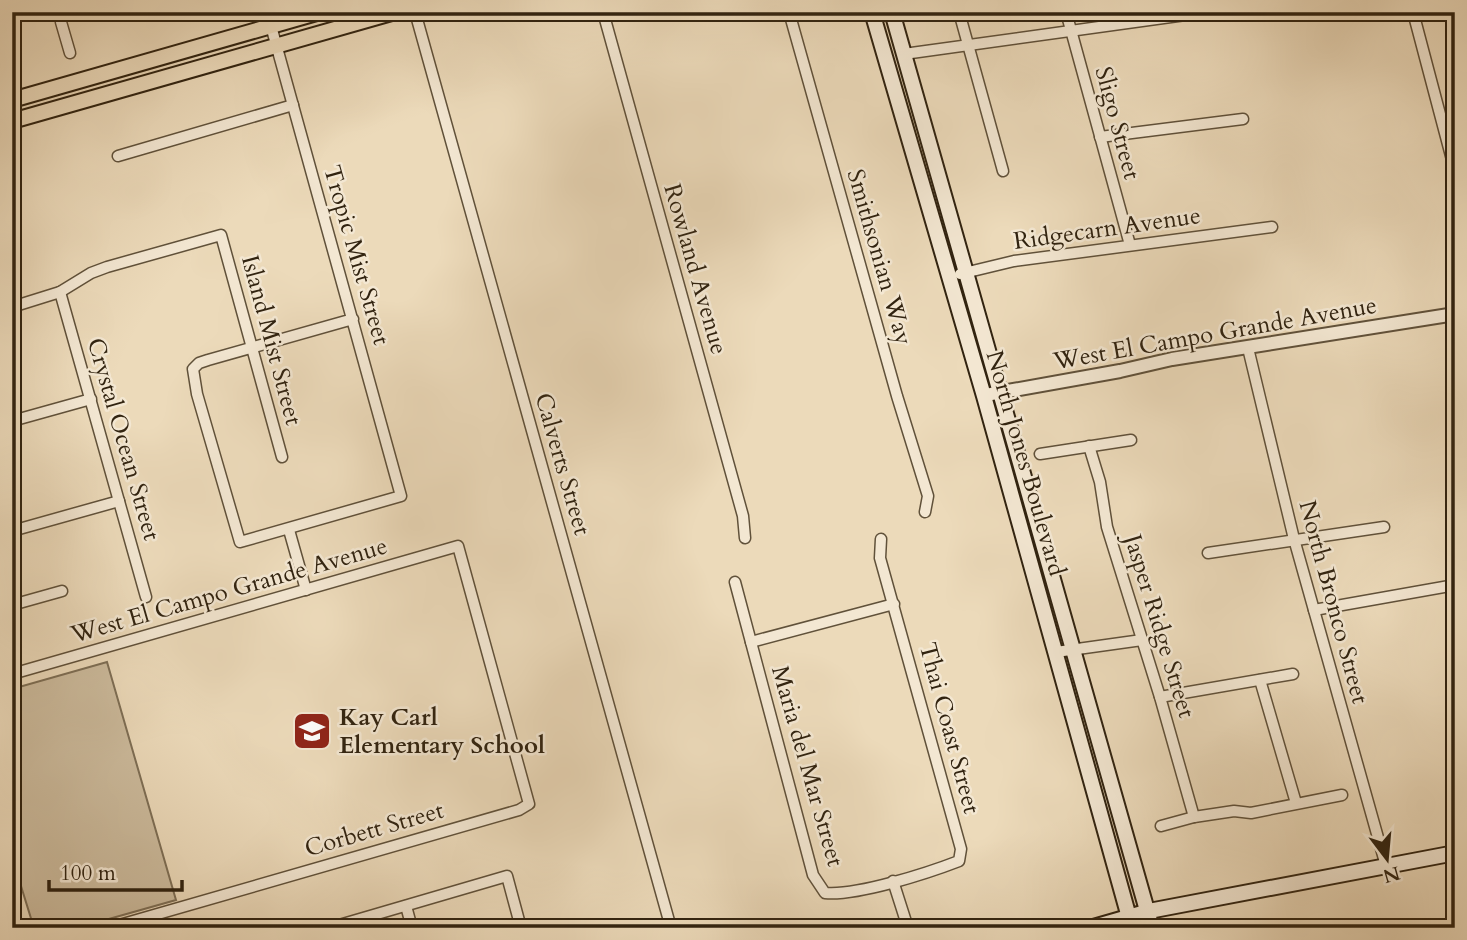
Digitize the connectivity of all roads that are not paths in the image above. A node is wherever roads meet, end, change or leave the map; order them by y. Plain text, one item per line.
1 (64, 12) edge
2 (320, 12) edge
3 (395, 12) edge
4 (415, 12) edge
5 (603, 12) edge
6 (789, 12) edge
7 (872, 12) edge
8 (892, 12) edge
9 (959, 12) edge
10 (1066, 12) edge
11 (1207, 12) edge
12 (1413, 12) edge
13 (271, 26) junction
14 (1071, 30) junction
15 (969, 44) junction
16 (276, 46) junction
17 (70, 53) dead end
18 (904, 54) junction
19 (12, 100) edge
20 (293, 105) junction
21 (1243, 119) dead end
22 (12, 121) edge
23 (1100, 137) junction
24 (118, 156) dead end
25 (1455, 171) edge
26 (1003, 172) dead end
27 (1272, 227) dead end
28 (1130, 245) junction
29 (966, 272) junction
30 (949, 277) junction
31 (61, 292) junction
32 (12, 307) edge
33 (1455, 314) edge
34 (353, 319) junction
35 (253, 347) junction
36 (1248, 348) junction
37 (1000, 392) junction
38 (984, 396) junction
39 (91, 399) junction
40 (12, 421) edge
41 (1130, 440) dead end
42 (1089, 446) junction
43 (1040, 454) dead end
44 (282, 457) dead end
45 (119, 501) junction
46 (925, 512) dead end
47 (1384, 527) dead end
48 (289, 530) junction
49 (12, 531) edge
50 (744, 538) dead end
51 (881, 539) dead end
52 (1294, 539) junction
53 (1208, 553) dead end
54 (735, 582) dead end
55 (1455, 585) edge
56 (306, 590) junction
57 (62, 591) dead end
58 (146, 597) dead end
59 (894, 604) junction
60 (12, 605) edge
61 (1314, 610) junction
62 (1142, 640) junction
63 (751, 642) junction
64 (1072, 650) junction
65 (1056, 652) junction
66 (12, 674) edge
67 (1293, 674) dead end
68 (1260, 680) junction
69 (1160, 697) junction
70 (1342, 795) dead end
71 (1296, 803) junction
72 (529, 804) joint
73 (1194, 817) junction
74 (1161, 826) dead end
75 (1455, 853) edge
76 (1386, 866) junction
77 (893, 881) junction
78 (406, 905) junction
79 (1149, 911) junction
80 (1131, 922) edge
81 (109, 928) edge
82 (329, 928) edge
83 (412, 928) edge
84 (522, 928) edge
85 (671, 928) edge
86 (908, 928) edge
87 (1090, 928) edge
88 (1152, 928) edge

1 - 17 street
2 - 13 main road
3 - 16 main road
4 - 85 street, Calverts Street
5 - 50 street, Rowland Avenue
6 - 46 street, Smithsonian Way
7 - 30 main road, North Jones Boulevard
8 - 18 main road, North Jones Boulevard
9 - 15 street
10 - 14 street, Sligo Street
11 - 14 street
12 - 25 street
13 - 16 street, Tropic Mist Street
13 - 19 main road
14 - 15 street
14 - 23 street, Sligo Street
15 - 18 street
15 - 26 street
16 - 20 street, Tropic Mist Street
16 - 22 main road
18 - 29 main road, North Jones Boulevard
20 - 24 street
20 - 34 street, Tropic Mist Street
21 - 23 street
23 - 28 street, Sligo Street
27 - 28 street, Ridgecarn Avenue
28 - 29 street, Ridgecarn Avenue
29 - 30 street, Ridgecarn Avenue
29 - 37 main road, North Jones Boulevard
30 - 38 main road, North Jones Boulevard
31 - 32 street
31 - 35 street, Island Mist Street
31 - 39 street, Crystal Ocean Street
33 - 36 street, West El Campo Grande Avenue
34 - 35 street
34 - 48 street, Tropic Mist Street
35 - 44 street, Island Mist Street
35 - 48 street
36 - 37 street, West El Campo Grande Avenue
36 - 52 street, North Bronco Street
37 - 38 street, West El Campo Grande Avenue
37 - 64 main road, North Jones Boulevard
38 - 65 main road, North Jones Boulevard
39 - 40 street
39 - 45 street, Crystal Ocean Street
41 - 42 street
42 - 43 street
42 - 62 street, Jasper Ridge Street
45 - 49 street
45 - 58 street, Crystal Ocean Street
47 - 52 street
48 - 56 street
51 - 59 street, Thai Coast Street
52 - 53 street
52 - 61 street, North Bronco Street
54 - 63 street, Maria del Mar Street
55 - 61 street
56 - 66 street, West El Campo Grande Avenue
56 - 72 street, West El Campo Grande Avenue
57 - 60 street
59 - 63 street
59 - 77 street, Thai Coast Street
61 - 76 street, North Bronco Street
62 - 64 street
62 - 69 street, Jasper Ridge Street
63 - 77 street, Maria del Mar Street
64 - 65 street
64 - 79 main road, North Jones Boulevard
65 - 80 main road, North Jones Boulevard
67 - 68 street
68 - 69 street
68 - 71 street
69 - 73 street, Jasper Ridge Street
70 - 71 street
71 - 73 street
72 - 81 street, Corbett Street
73 - 74 street
75 - 76 main road
76 - 79 main road
77 - 86 street
78 - 82 street
78 - 83 street
78 - 84 street
79 - 80 main road
79 - 88 main road, North Jones Boulevard
80 - 87 main road

